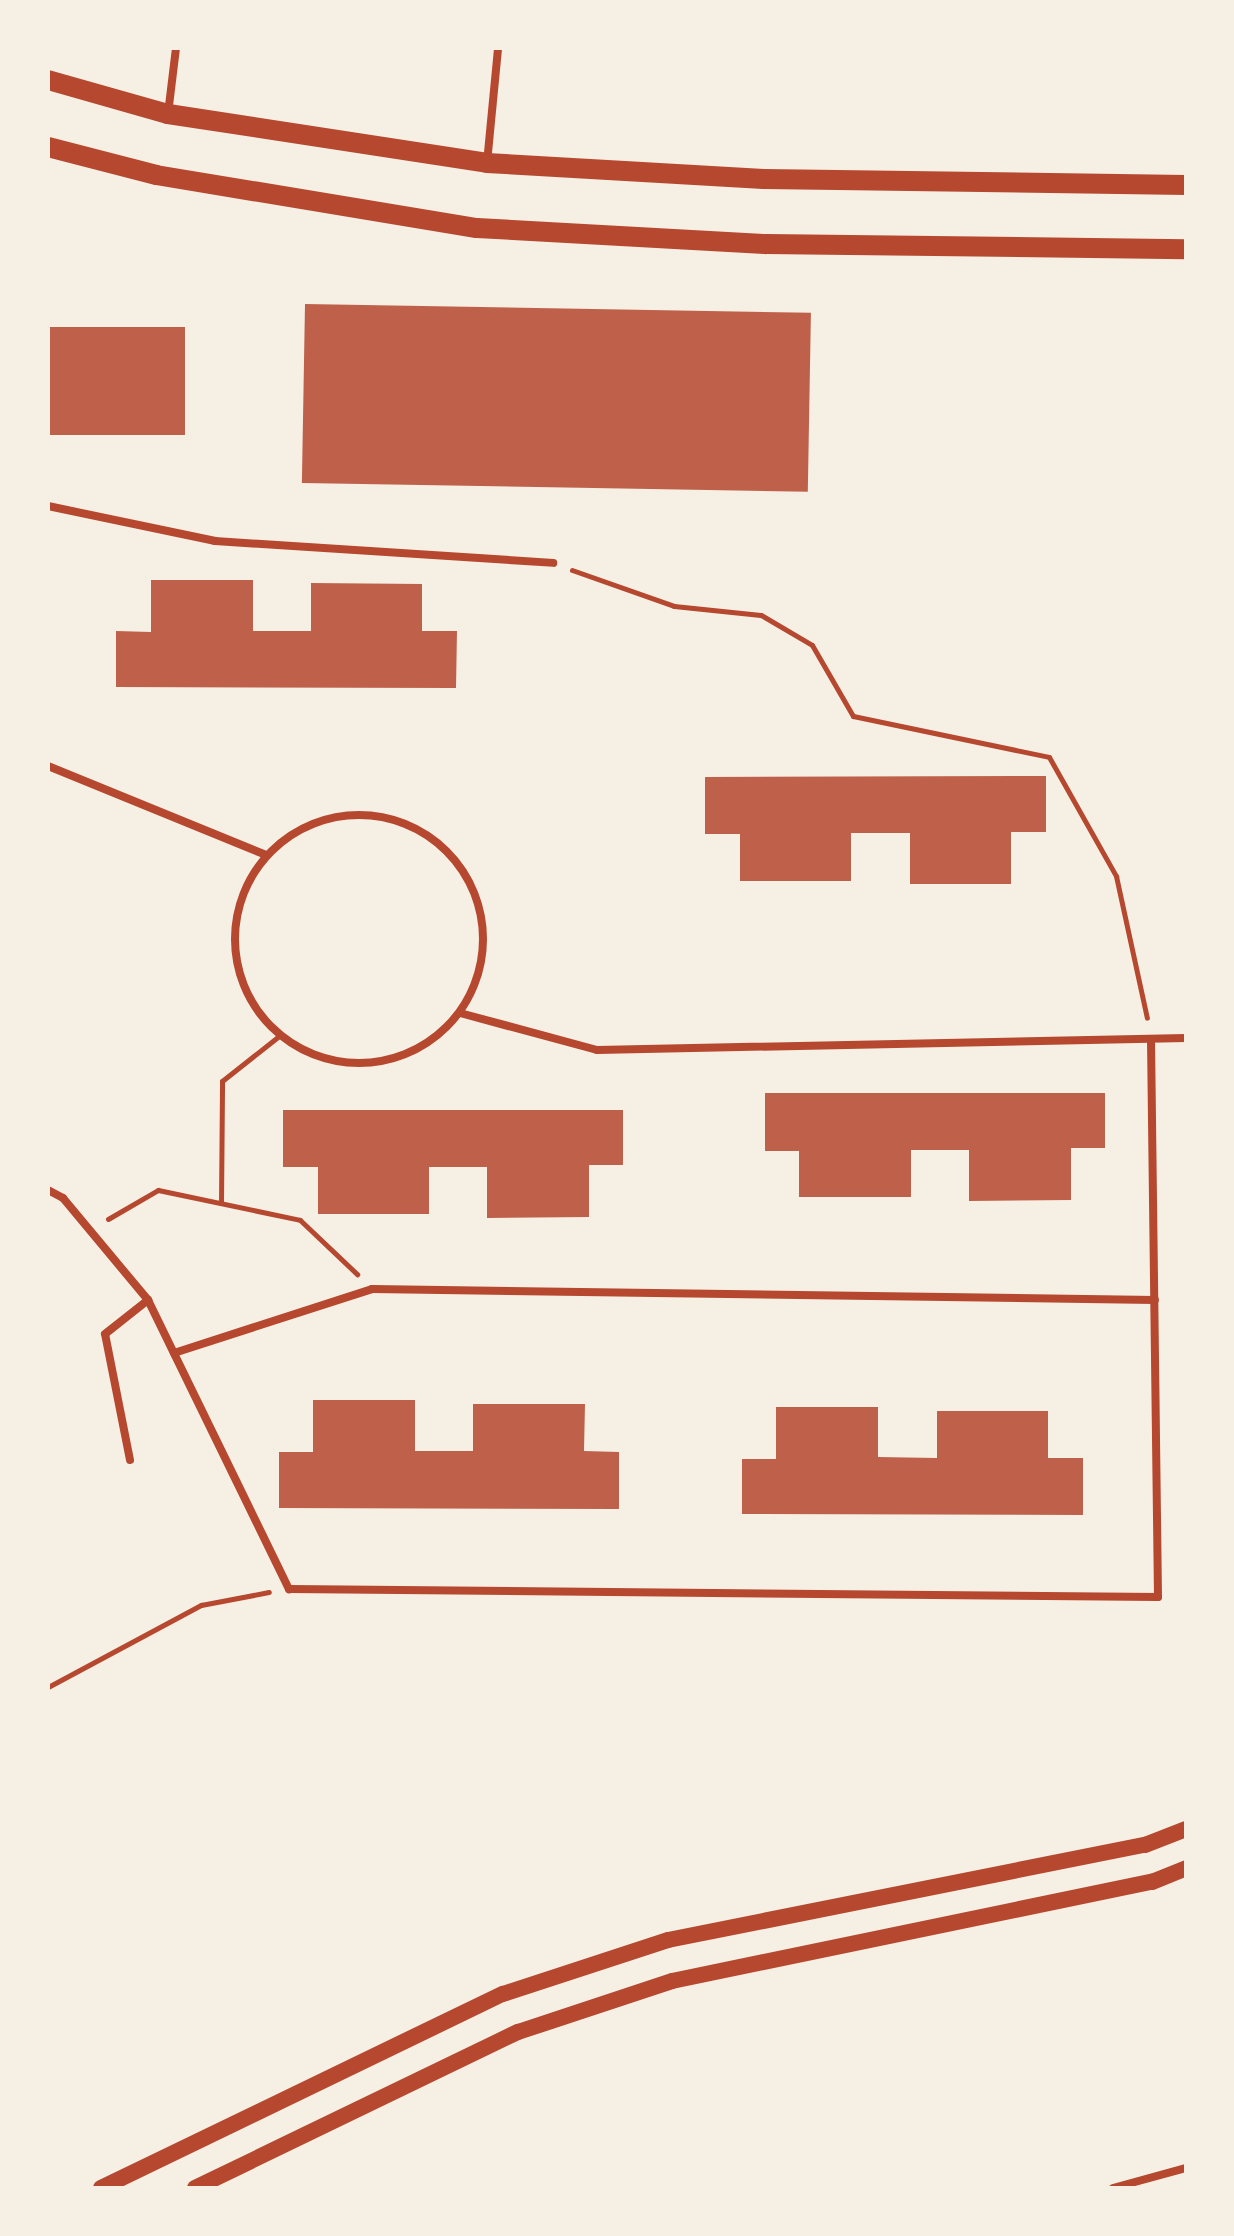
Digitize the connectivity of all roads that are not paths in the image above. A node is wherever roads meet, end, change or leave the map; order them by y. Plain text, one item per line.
1 (176, 48) edge
2 (498, 48) edge
3 (48, 80) edge
4 (168, 114) junction
5 (48, 147) edge
6 (487, 163) junction
7 (1186, 185) edge
8 (1186, 249) edge
9 (48, 506) edge
10 (553, 563) road end
11 (48, 766) edge
12 (266, 855) junction
13 (460, 1013) junction
14 (1186, 1038) edge
15 (1151, 1039) junction
16 (48, 1190) edge
17 (148, 1300) junction
18 (1155, 1300) junction
19 (174, 1353) junction
20 (130, 1460) dead end
21 (1186, 1829) edge
22 (1186, 1868) edge
23 (1186, 2168) edge
24 (101, 2188) edge
25 (195, 2188) edge
26 (1113, 2188) edge

1 - 4 street
2 - 6 street
3 - 4 main road
4 - 6 main road
5 - 8 main road
6 - 7 main road
9 - 10 street
11 - 12 street
12 - 13 street
12 - 13 street
13 - 15 street
14 - 15 street
15 - 18 street
16 - 17 street
17 - 19 street
17 - 20 street
18 - 19 street
18 - 19 street
21 - 24 main road
22 - 25 main road
23 - 26 street

